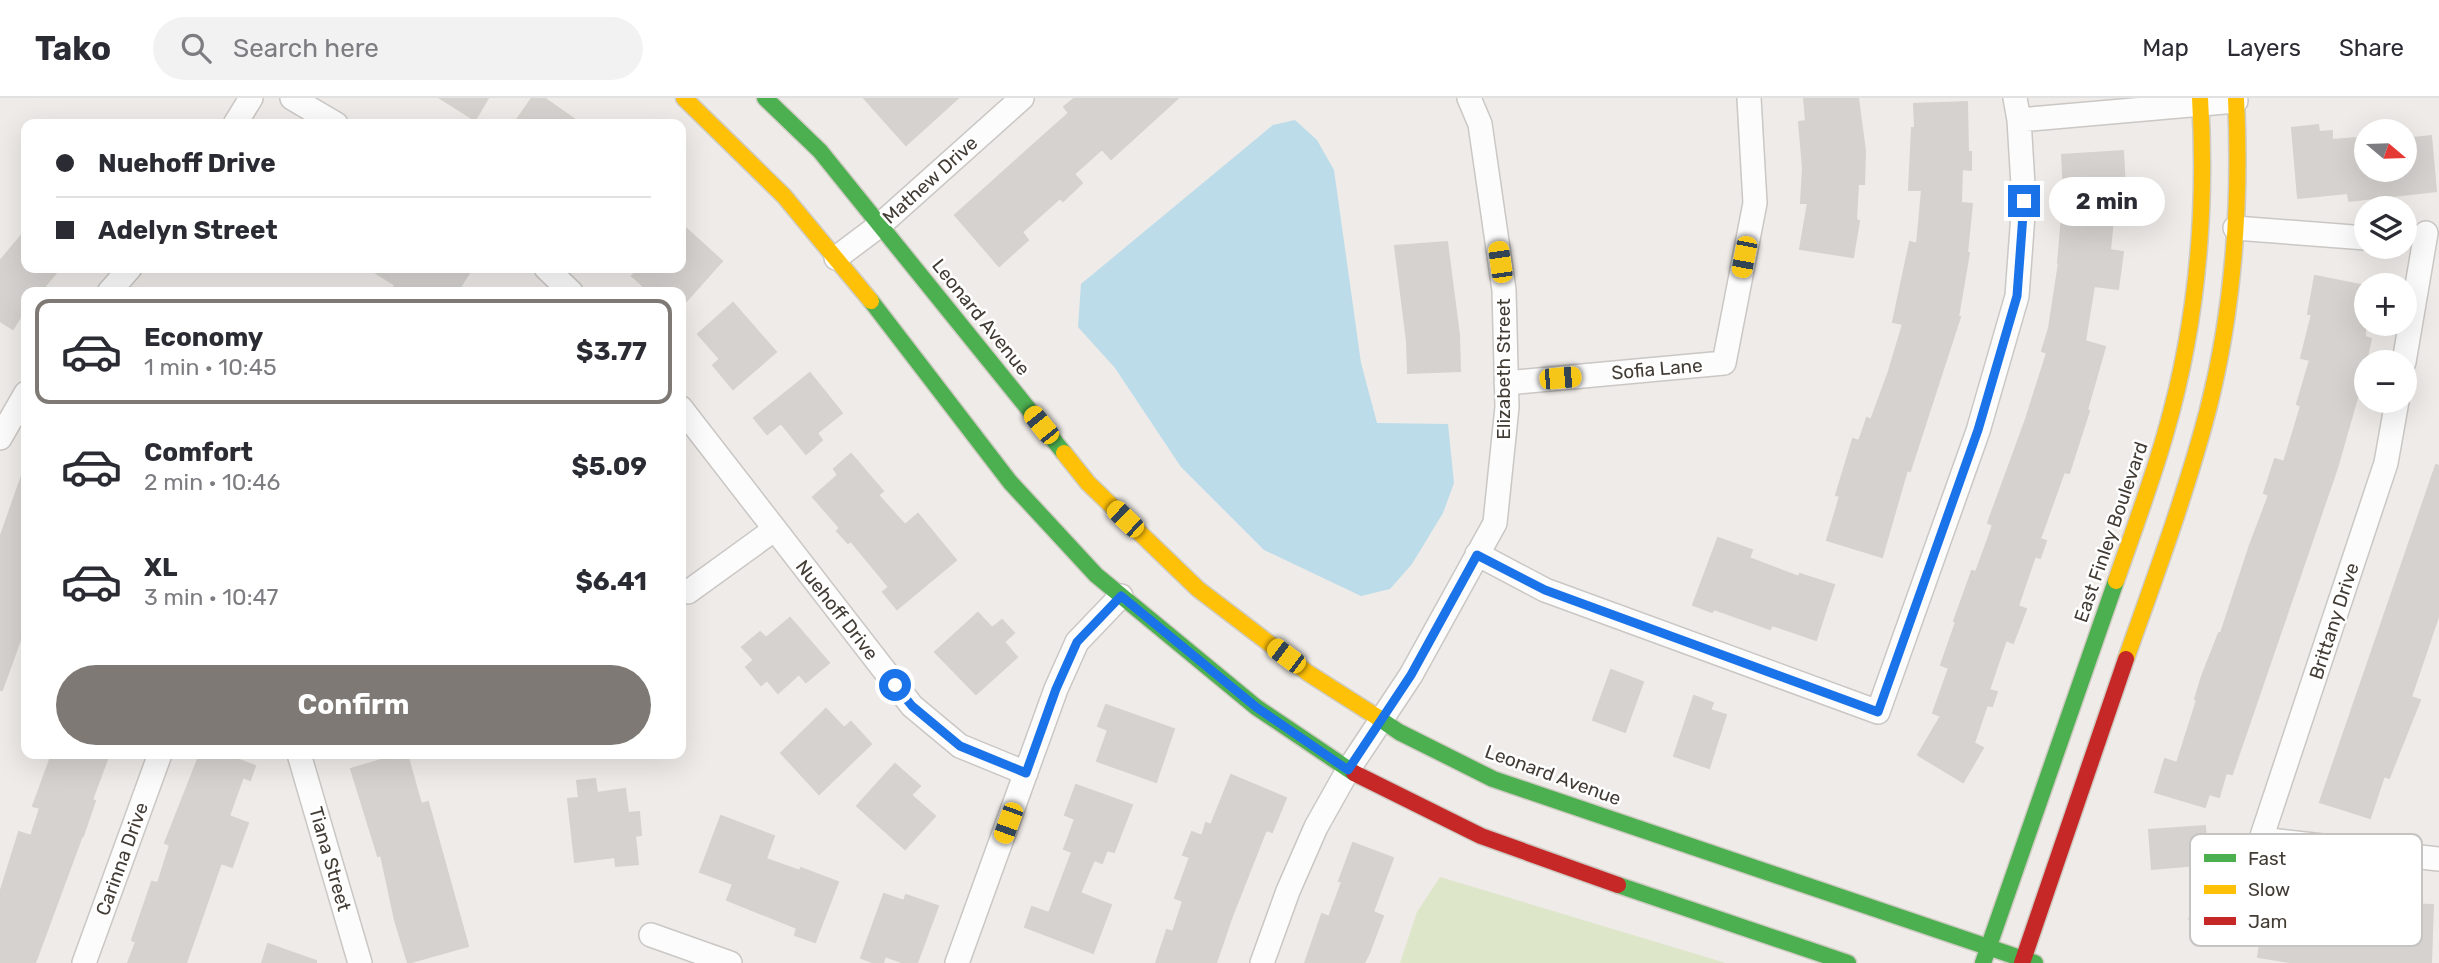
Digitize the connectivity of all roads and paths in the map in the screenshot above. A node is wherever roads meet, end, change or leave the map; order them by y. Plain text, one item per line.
1 (251, 98) edge
2 (292, 98) edge
3 (684, 98) edge
4 (765, 98) edge
5 (1022, 98) edge
6 (1469, 98) edge
7 (1749, 98) edge
8 (2236, 99) edge
9 (2200, 101) edge
10 (2017, 109) edge
11 (237, 119) edge
12 (328, 119) edge
13 (880, 225) junction
14 (2235, 228) junction
15 (2423, 234) edge
16 (2354, 237) edge
17 (836, 258) junction
18 (125, 273) edge
19 (551, 273) edge
20 (113, 287) edge
21 (566, 287) edge
22 (2406, 350) edge
23 (1506, 383) junction
24 (21, 402) edge
25 (2395, 413) edge
26 (686, 414) edge
27 (0, 438) edge
28 (775, 529) junction
29 (1477, 555) junction
30 (688, 592) dead end
31 (1121, 596) junction
32 (1380, 719) junction
33 (158, 759) edge
34 (300, 759) edge
35 (1348, 770) junction
36 (1026, 773) junction
37 (2263, 834) edge
38 (651, 935) dead end
39 (1985, 955) edge
40 (2027, 962) edge
41 (84, 963) edge
42 (360, 963) edge
43 (730, 963) edge
44 (957, 963) edge
45 (1262, 963) edge
46 (1848, 963) edge

1 - 11 street
2 - 12 street
3 - 17 street
4 - 13 street, Leonard Avenue
5 - 13 street, Mathew Drive
6 - 23 street, Elizabeth Street
7 - 23 street, Sofia Lane
8 - 9 street
8 - 14 street
9 - 10 street
9 - 39 street, East Finley Boulevard
10 - 29 street
13 - 17 street, Mathew Drive
13 - 32 street, Leonard Avenue
14 - 16 street
14 - 40 street
15 - 22 street
17 - 31 street
18 - 20 street
19 - 21 street
23 - 29 street, Elizabeth Street
24 - 27 street
25 - 37 street, Brittany Drive
26 - 28 street, Nuehoff Drive
28 - 30 street
28 - 36 street, Nuehoff Drive
29 - 32 street, Elizabeth Street
31 - 35 street
31 - 36 street
32 - 35 street, Elizabeth Street
32 - 39 street, Leonard Avenue
33 - 41 street, Carinna Drive
34 - 42 street, Tiana Street
35 - 45 street, Elizabeth Street
35 - 46 street
36 - 44 street
38 - 43 street
39 - 40 street, Leonard Avenue

